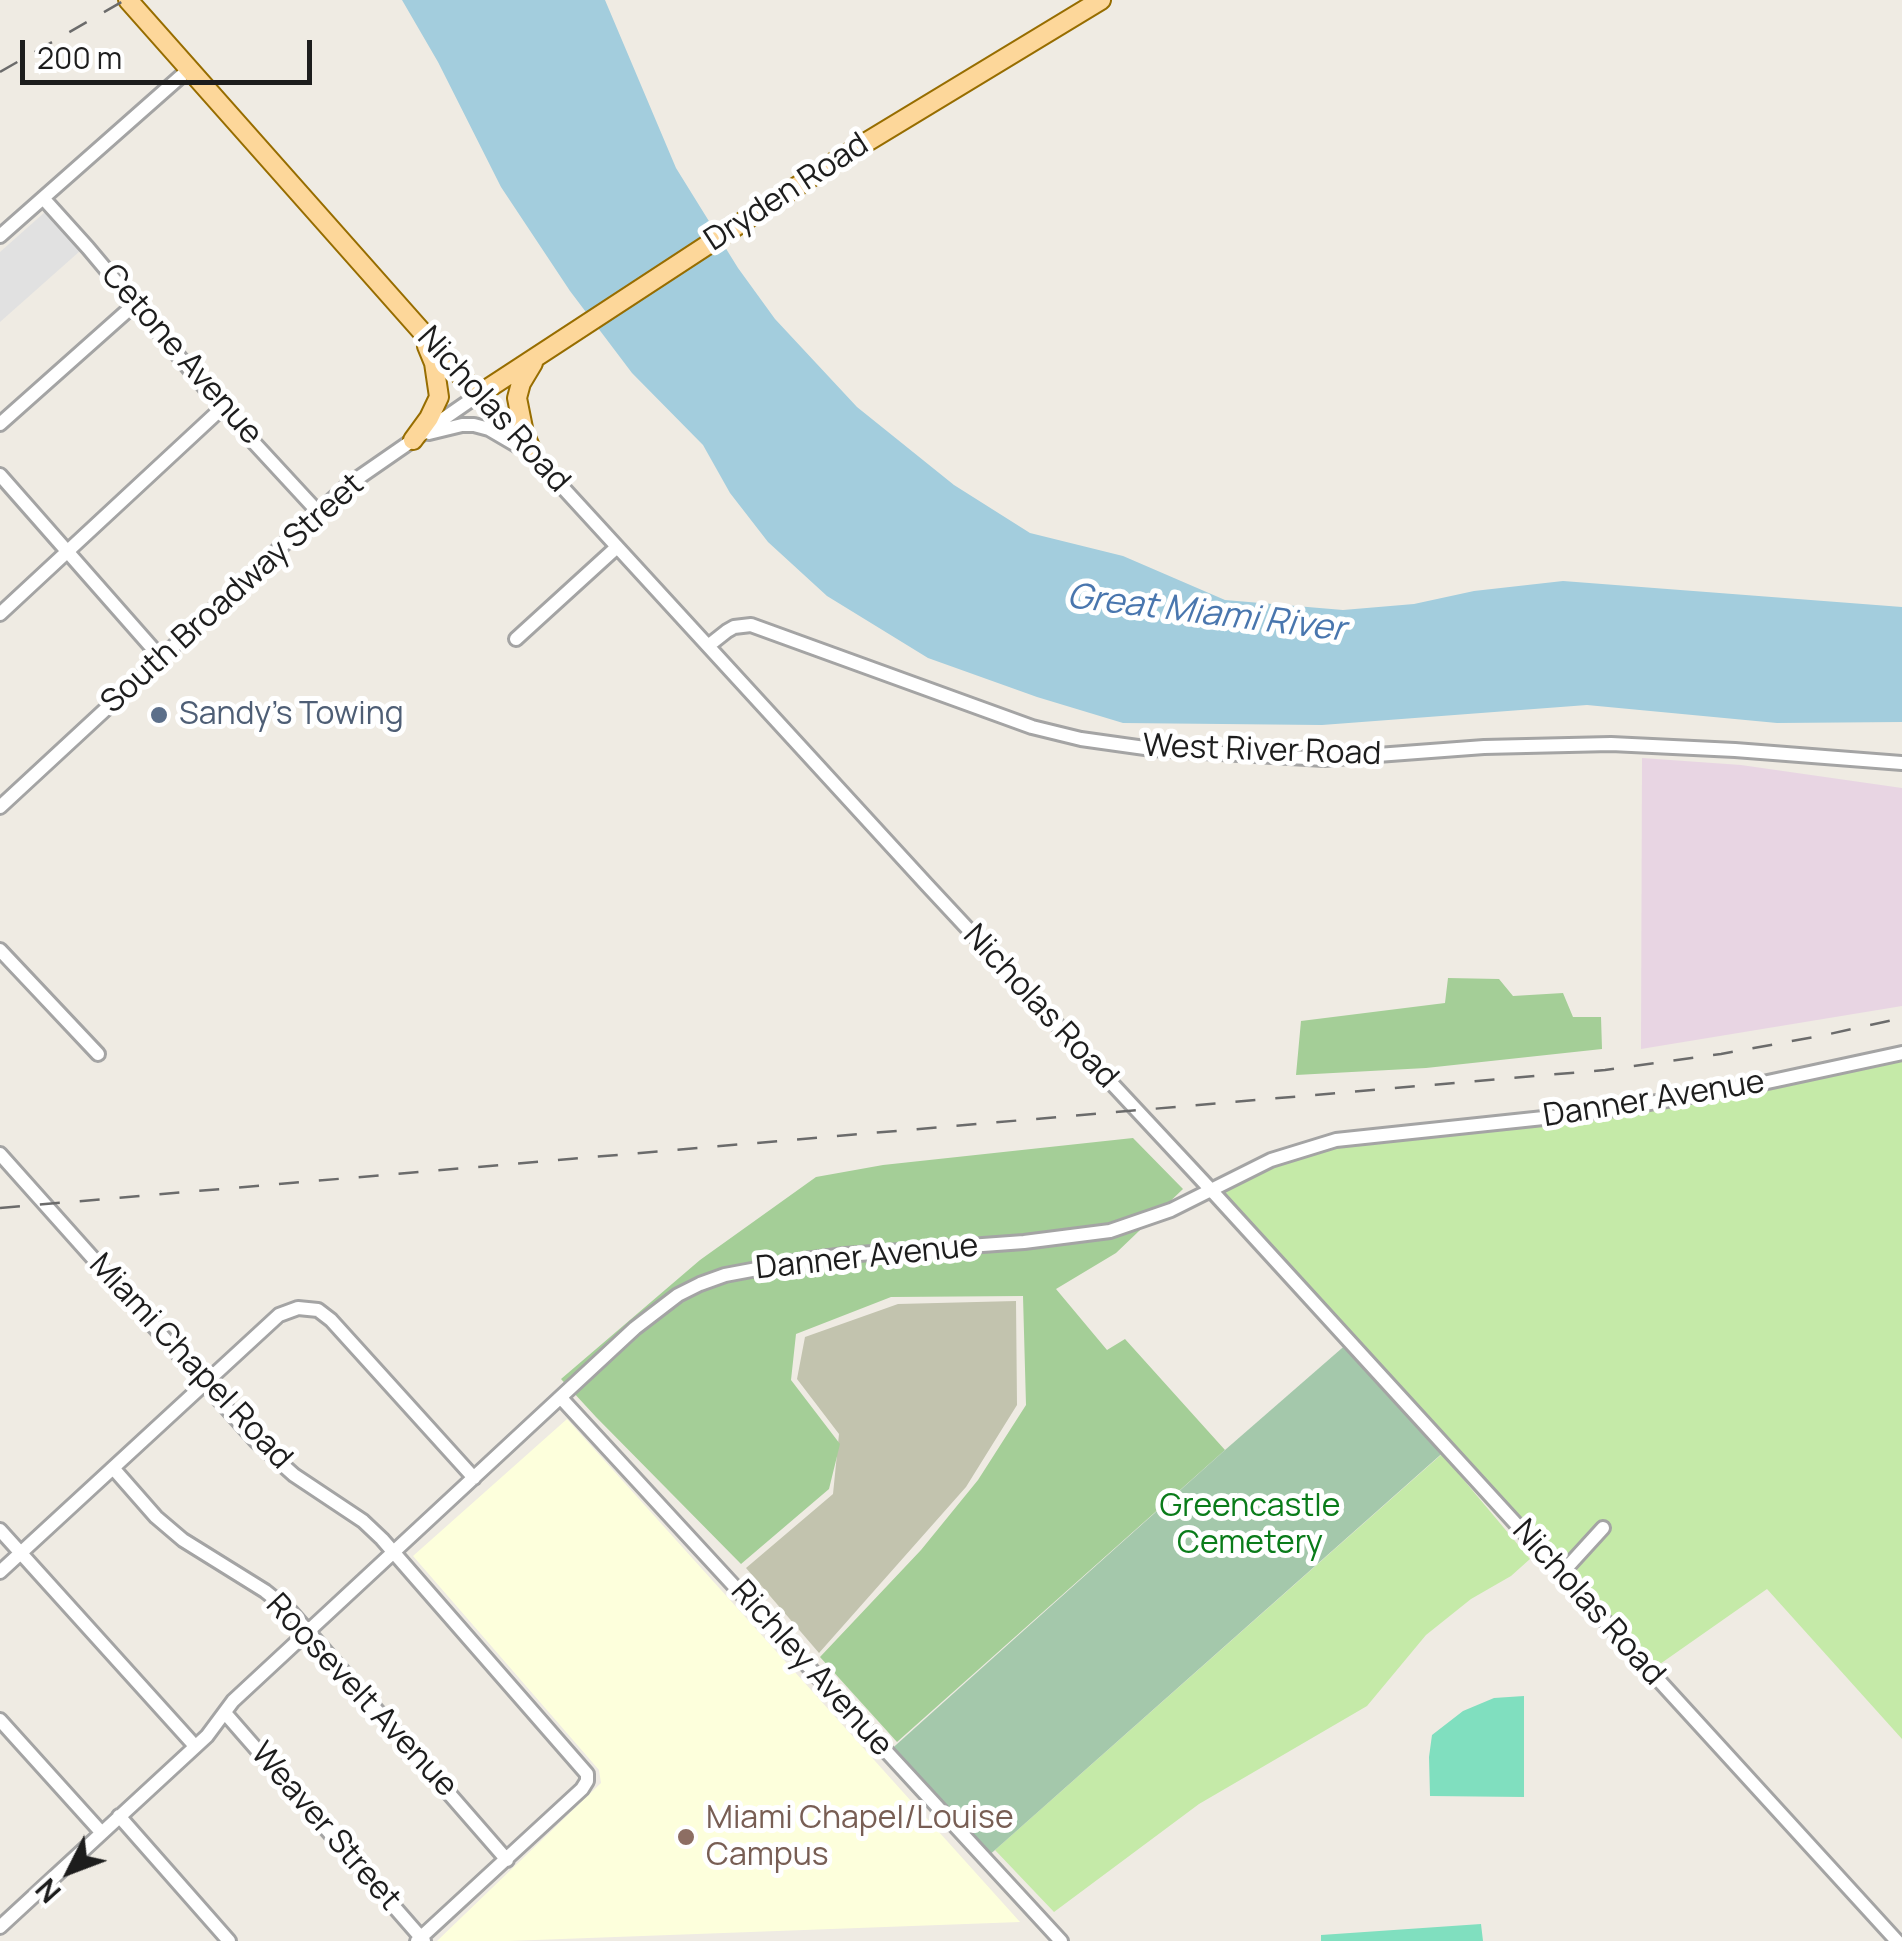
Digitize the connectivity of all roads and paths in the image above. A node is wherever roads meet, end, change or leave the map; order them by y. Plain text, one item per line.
1 (128, 0) edge
2 (1101, 0) edge
3 (188, 70) junction
4 (42, 198) junction
5 (0, 236) edge
6 (135, 304) junction
7 (418, 328) junction
8 (517, 378) junction
9 (478, 395) junction
10 (222, 408) junction
11 (0, 424) edge
12 (413, 440) junction
13 (534, 456) junction
14 (0, 475) edge
15 (318, 512) junction
16 (617, 547) junction
17 (66, 551) junction
18 (0, 614) edge
19 (516, 639) dead end
20 (708, 646) junction
21 (161, 658) junction
22 (1902, 763) edge
23 (1, 804) edge
24 (0, 950) edge
25 (98, 1054) dead end
26 (1902, 1054) edge
27 (0, 1154) edge
28 (1212, 1191) junction
29 (205, 1384) junction
30 (561, 1398) junction
31 (113, 1468) junction
32 (474, 1478) junction
33 (1604, 1528) dead end
34 (0, 1530) edge
35 (21, 1552) junction
36 (394, 1553) junction
37 (0, 1572) edge
38 (1561, 1574) junction
39 (309, 1631) junction
40 (225, 1713) junction
41 (0, 1720) edge
42 (195, 1746) junction
43 (120, 1816) junction
44 (101, 1832) junction
45 (507, 1860) junction
46 (2, 1921) edge
47 (421, 1940) edge
48 (229, 1941) edge
49 (1061, 1941) edge
50 (1897, 1941) edge

1 - 3 main road, Nicholas Road
2 - 8 main road, Dryden Road
3 - 4 street
3 - 7 main road, Nicholas Road
4 - 5 street
4 - 6 street, Cetone Avenue
6 - 10 street, Cetone Avenue
6 - 11 street
7 - 9 main road, Nicholas Road
7 - 12 main road
8 - 9 main road, Dryden Road
8 - 13 main road
9 - 12 street, South Broadway Street
9 - 13 street, Nicholas Road
10 - 15 street, Cetone Avenue
10 - 17 street
12 - 13 street
12 - 15 street, South Broadway Street
13 - 16 street, Nicholas Road
14 - 17 street
15 - 21 street, South Broadway Street
16 - 19 street
16 - 20 street, Nicholas Road
17 - 18 street
17 - 21 street
20 - 22 street, West River Road
20 - 28 street, Nicholas Road
21 - 23 street, South Broadway Street
24 - 25 street
26 - 28 street, Danner Avenue
27 - 29 street, Miami Chapel Road
28 - 30 street, Danner Avenue
28 - 38 street, Nicholas Road
29 - 31 street
29 - 32 street
29 - 36 street, Miami Chapel Road
30 - 32 street, Danner Avenue
30 - 49 street, Richley Avenue
31 - 35 street
31 - 39 street, Roosevelt Avenue
32 - 36 street, Danner Avenue
33 - 38 street
34 - 35 street
35 - 37 street
35 - 42 street
36 - 39 street, Danner Avenue
36 - 45 street, Miami Chapel Road
38 - 50 street, Nicholas Road
39 - 40 street, Danner Avenue
39 - 45 street, Roosevelt Avenue
40 - 42 street, Danner Avenue
40 - 47 street, Weaver Street
41 - 44 street
42 - 43 street, Danner Avenue
43 - 44 street, Danner Avenue
43 - 48 street
44 - 46 street, Danner Avenue
45 - 47 street

